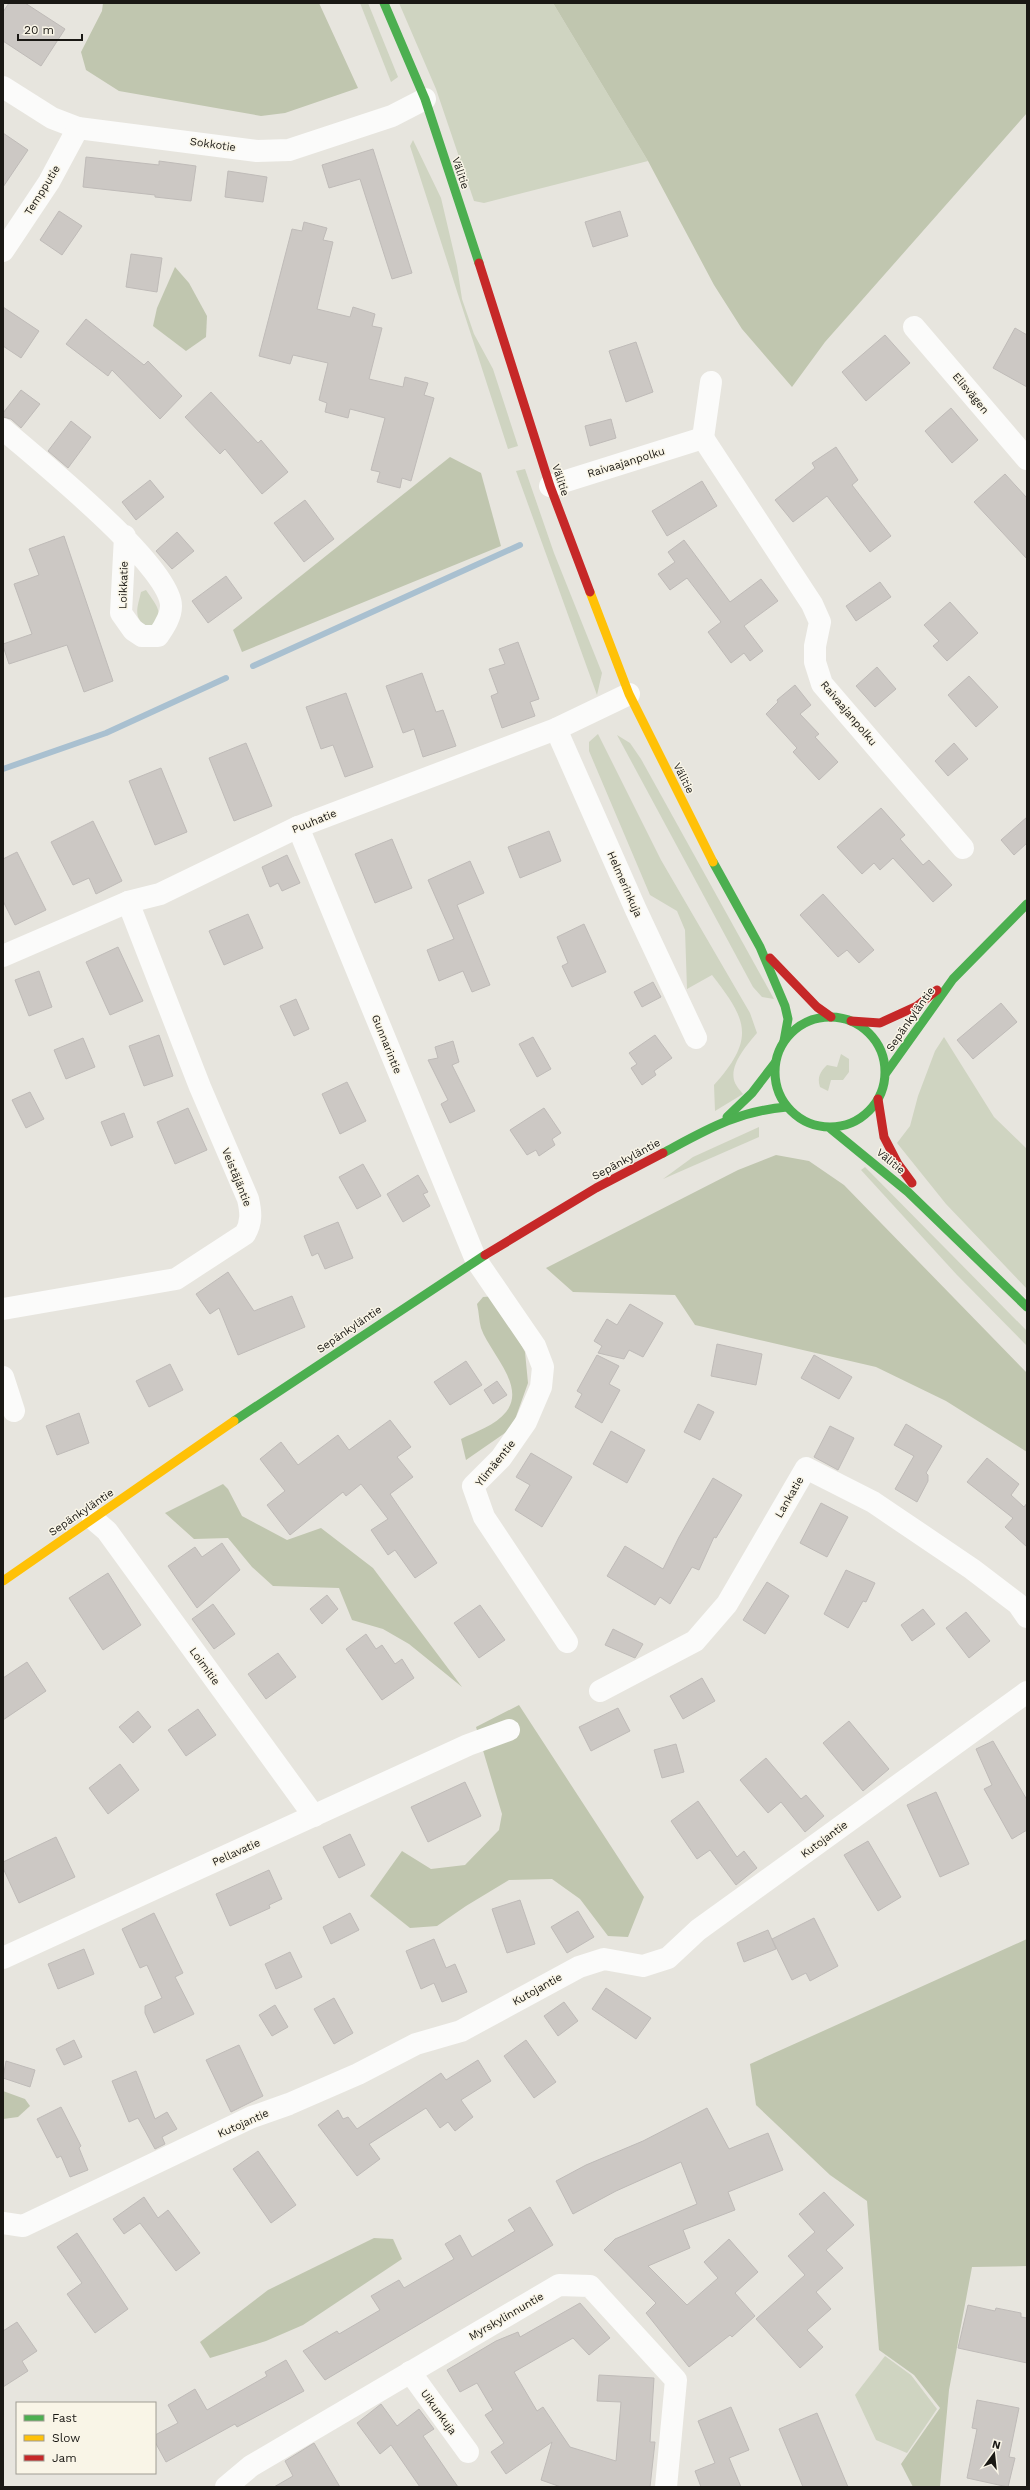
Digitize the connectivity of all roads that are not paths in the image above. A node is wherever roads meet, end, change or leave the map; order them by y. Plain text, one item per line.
1 (384, 3) edge
2 (3, 87) edge
3 (425, 99) junction
4 (78, 128) junction
5 (3, 251) edge
6 (914, 327) dead end
7 (711, 382) dead end
8 (3, 429) edge
9 (703, 438) junction
10 (1027, 459) edge
11 (550, 486) junction
12 (125, 536) dead end
13 (629, 694) junction
14 (556, 729) junction
15 (298, 827) junction
16 (963, 848) dead end
17 (128, 902) junction
18 (1026, 905) edge
19 (760, 947) junction
20 (3, 956) edge
21 (953, 979) junction
22 (831, 1017) junction
23 (851, 1020) junction
24 (696, 1038) dead end
25 (784, 1041) junction
26 (775, 1063) junction
27 (886, 1073) junction
28 (878, 1099) junction
29 (787, 1107) junction
30 (723, 1121) junction
31 (831, 1128) junction
32 (933, 1214) junction
33 (476, 1260) junction
34 (1027, 1307) edge
35 (3, 1309) edge
36 (3, 1377) edge
37 (14, 1411) dead end
38 (93, 1519) junction
39 (3, 1581) edge
40 (1024, 1605) edge
41 (567, 1642) dead end
42 (600, 1691) dead end
43 (1027, 1692) edge
44 (509, 1730) dead end
45 (314, 1816) junction
46 (3, 1958) edge
47 (3, 2223) edge
48 (410, 2372) junction
49 (468, 2452) dead end
50 (226, 2487) edge
51 (666, 2487) edge

1 - 3 main road, Välitie
2 - 4 street, Sokkotie
3 - 4 street, Sokkotie
3 - 11 main road, Välitie
4 - 5 street, Tempputie
6 - 10 street, Elisvägen
7 - 9 street
8 - 12 street
9 - 11 street, Raivaajanpolku
9 - 16 street, Raivaajanpolku
11 - 13 main road, Välitie
13 - 14 street, Puuhatie
13 - 19 main road, Välitie
14 - 15 street, Puuhatie
14 - 24 street, Helmerinkuja
15 - 17 street, Puuhatie
15 - 33 street, Gunnarintie
17 - 20 street, Puuhatie
17 - 35 street, Veistäjäntie
18 - 21 main road, Sepänkyläntie
19 - 22 main road, Välitie
19 - 25 main road, Välitie
21 - 23 main road, Sepänkyläntie
21 - 27 main road, Sepänkyläntie
22 - 23 main road
22 - 25 main road
23 - 27 main road
25 - 26 main road
26 - 29 main road
26 - 30 main road, Sepänkyläntie
27 - 28 main road
28 - 31 main road
28 - 32 main road, Välitie
29 - 30 main road, Sepänkyläntie
29 - 31 main road
30 - 33 main road, Sepänkyläntie
31 - 32 main road, Välitie
32 - 34 main road, Välitie
33 - 38 main road, Sepänkyläntie
33 - 41 street, Ylimäentie
36 - 37 street
38 - 39 main road, Sepänkyläntie
38 - 45 street, Loimitie
40 - 42 street, Lankatie
43 - 47 street, Kutojantie
44 - 45 street, Pellavatie
45 - 46 street, Pellavatie
48 - 49 street, Uikunkuja
48 - 50 street, Myrskylinnuntie
48 - 51 street, Myrskylinnuntie

